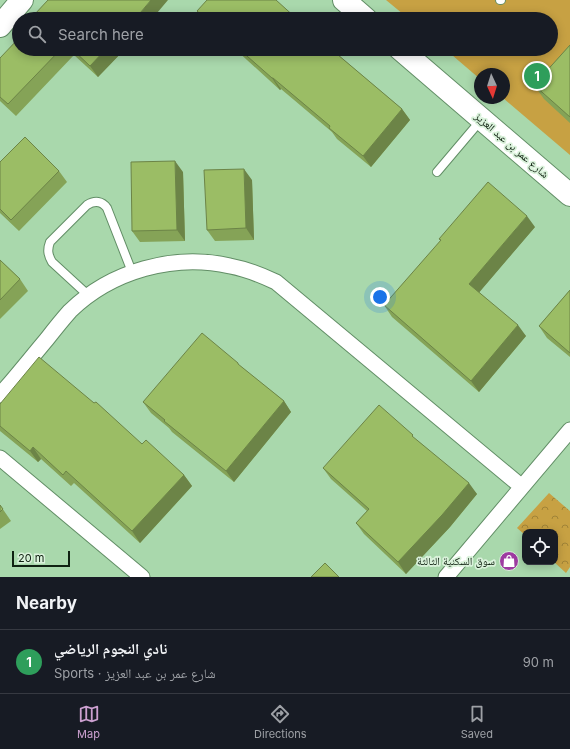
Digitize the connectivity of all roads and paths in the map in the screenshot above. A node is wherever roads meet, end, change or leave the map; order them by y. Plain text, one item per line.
1 (22, 0) edge
2 (344, 0) edge
3 (358, 12) edge
4 (0, 26) edge
5 (408, 56) edge
6 (482, 119) junction
7 (437, 172) dead end
8 (570, 195) edge
9 (132, 272) junction
10 (89, 296) junction
11 (0, 395) edge
12 (570, 430) edge
13 (0, 458) edge
14 (522, 486) junction
15 (142, 577) edge
16 (446, 577) edge

1 - 4 street
2 - 3 street
5 - 6 street, شارع عمر بن عبد العزيز
6 - 7 lane
6 - 8 street, شارع عمر بن عبد العزيز
9 - 10 street
9 - 10 lane
9 - 14 street
10 - 11 street
12 - 14 street
13 - 15 street
14 - 16 street

